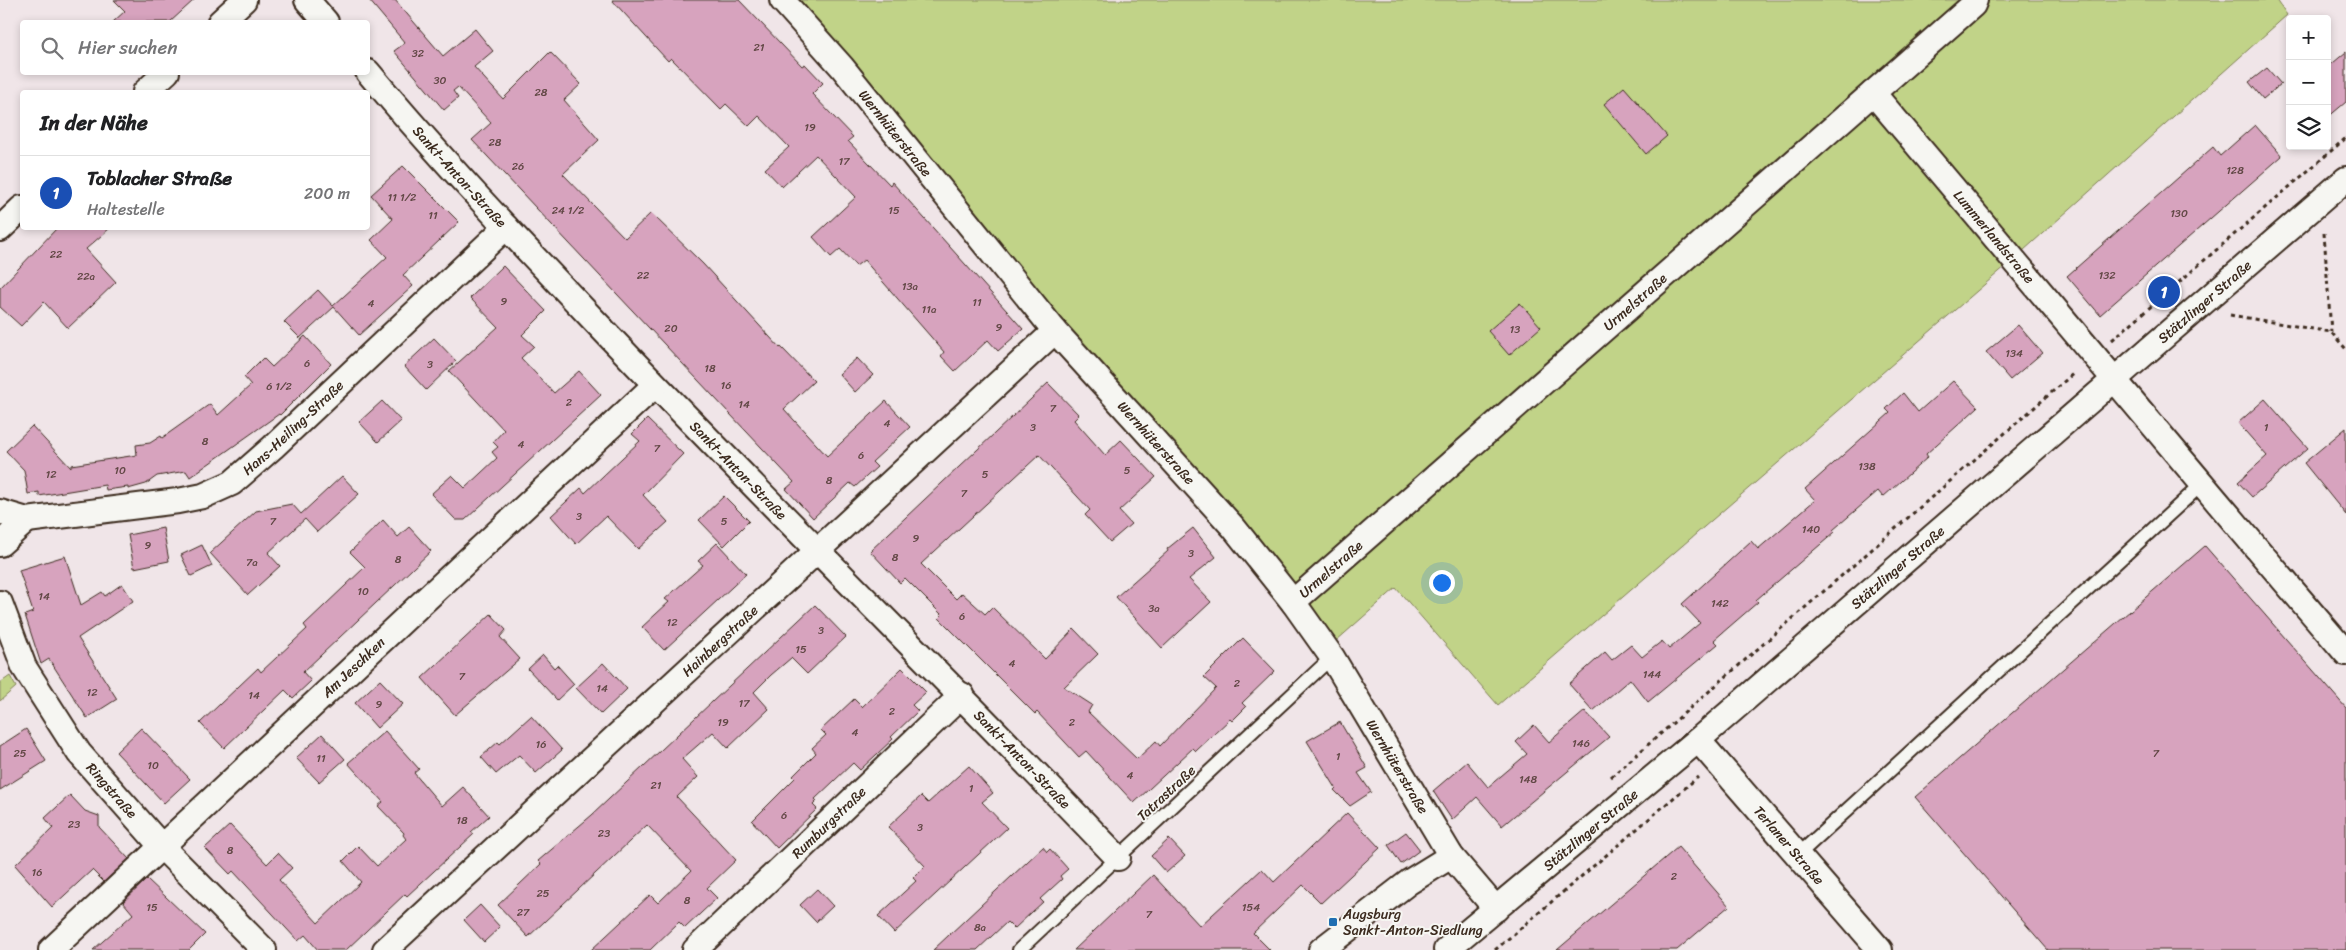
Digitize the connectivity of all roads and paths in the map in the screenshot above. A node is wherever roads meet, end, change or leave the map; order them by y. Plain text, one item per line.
1 (244, 0) edge
2 (307, 0) edge
3 (782, 0) edge
4 (1975, 0) edge
5 (222, 20) edge
6 (324, 20) edge
7 (370, 74) edge
8 (164, 75) edge
9 (147, 90) edge
10 (1873, 93) junction
11 (2346, 138) edge
12 (2346, 179) edge
13 (20, 210) edge
14 (506, 227) junction
15 (0, 230) edge
16 (2324, 233) dead end
17 (2230, 315) dead end
18 (1055, 331) junction
19 (2331, 332) junction
20 (2346, 348) edge
21 (2095, 355) junction
22 (2115, 379) junction
23 (655, 384) junction
24 (2201, 485) junction
25 (0, 512) edge
26 (27, 520) junction
27 (0, 544) edge
28 (817, 549) junction
29 (1293, 602) junction
30 (0, 603) edge
31 (2346, 653) edge
32 (1332, 657) junction
33 (962, 695) junction
34 (1698, 740) junction
35 (1608, 779) dead end
36 (162, 847) junction
37 (1798, 855) junction
38 (1451, 856) junction
39 (1118, 858) junction
40 (1496, 909) junction
41 (1516, 932) dead end
42 (51, 950) edge
43 (264, 950) edge
44 (385, 950) edge
45 (695, 950) edge
46 (1019, 950) edge
47 (1321, 950) edge
48 (1446, 950) edge
49 (1496, 950) edge
50 (1880, 950) edge

1 - 5 street
2 - 6 street
3 - 18 street, Wernhüterstraße
4 - 10 street, Urmelstraße
7 - 14 street, Sankt-Anton-Straße
8 - 9 street
10 - 21 street, Lummerlandstraße
10 - 29 street, Urmelstraße
11 - 21 path
12 - 22 street, Stätzlinger Straße
13 - 15 street
14 - 23 street, Sankt-Anton-Straße
14 - 26 street, Hans-Heiling-Straße
16 - 19 path
17 - 19 path
18 - 28 street, Hainbergstraße
18 - 29 street, Wernhüterstraße
19 - 20 path
21 - 22 street, Lummerlandstraße
21 - 35 path
22 - 24 street, Lummerlandstraße
22 - 34 street, Stätzlinger Straße
23 - 28 street, Sankt-Anton-Straße
23 - 36 street, Am Jeschken
24 - 31 street, Lummerlandstraße
24 - 37 lane
25 - 26 street, Hans-Heiling-Straße
26 - 27 street
28 - 33 street, Sankt-Anton-Straße
28 - 44 street, Hainbergstraße
29 - 32 street, Wernhüterstraße
30 - 36 street, Ringstraße
32 - 38 street, Wernhüterstraße
32 - 39 lane, Tatrastraße
33 - 39 street, Sankt-Anton-Straße
33 - 45 street, Rumburgstraße
34 - 37 street, Terlaner Straße
34 - 40 street, Stätzlinger Straße
36 - 42 street, Am Jeschken
36 - 43 street, Ringstraße
37 - 50 street, Terlaner Straße
38 - 40 street, Wernhüterstraße
38 - 47 street
39 - 46 lane, Tatrastraße
40 - 48 street, Stätzlinger Straße
41 - 49 path

